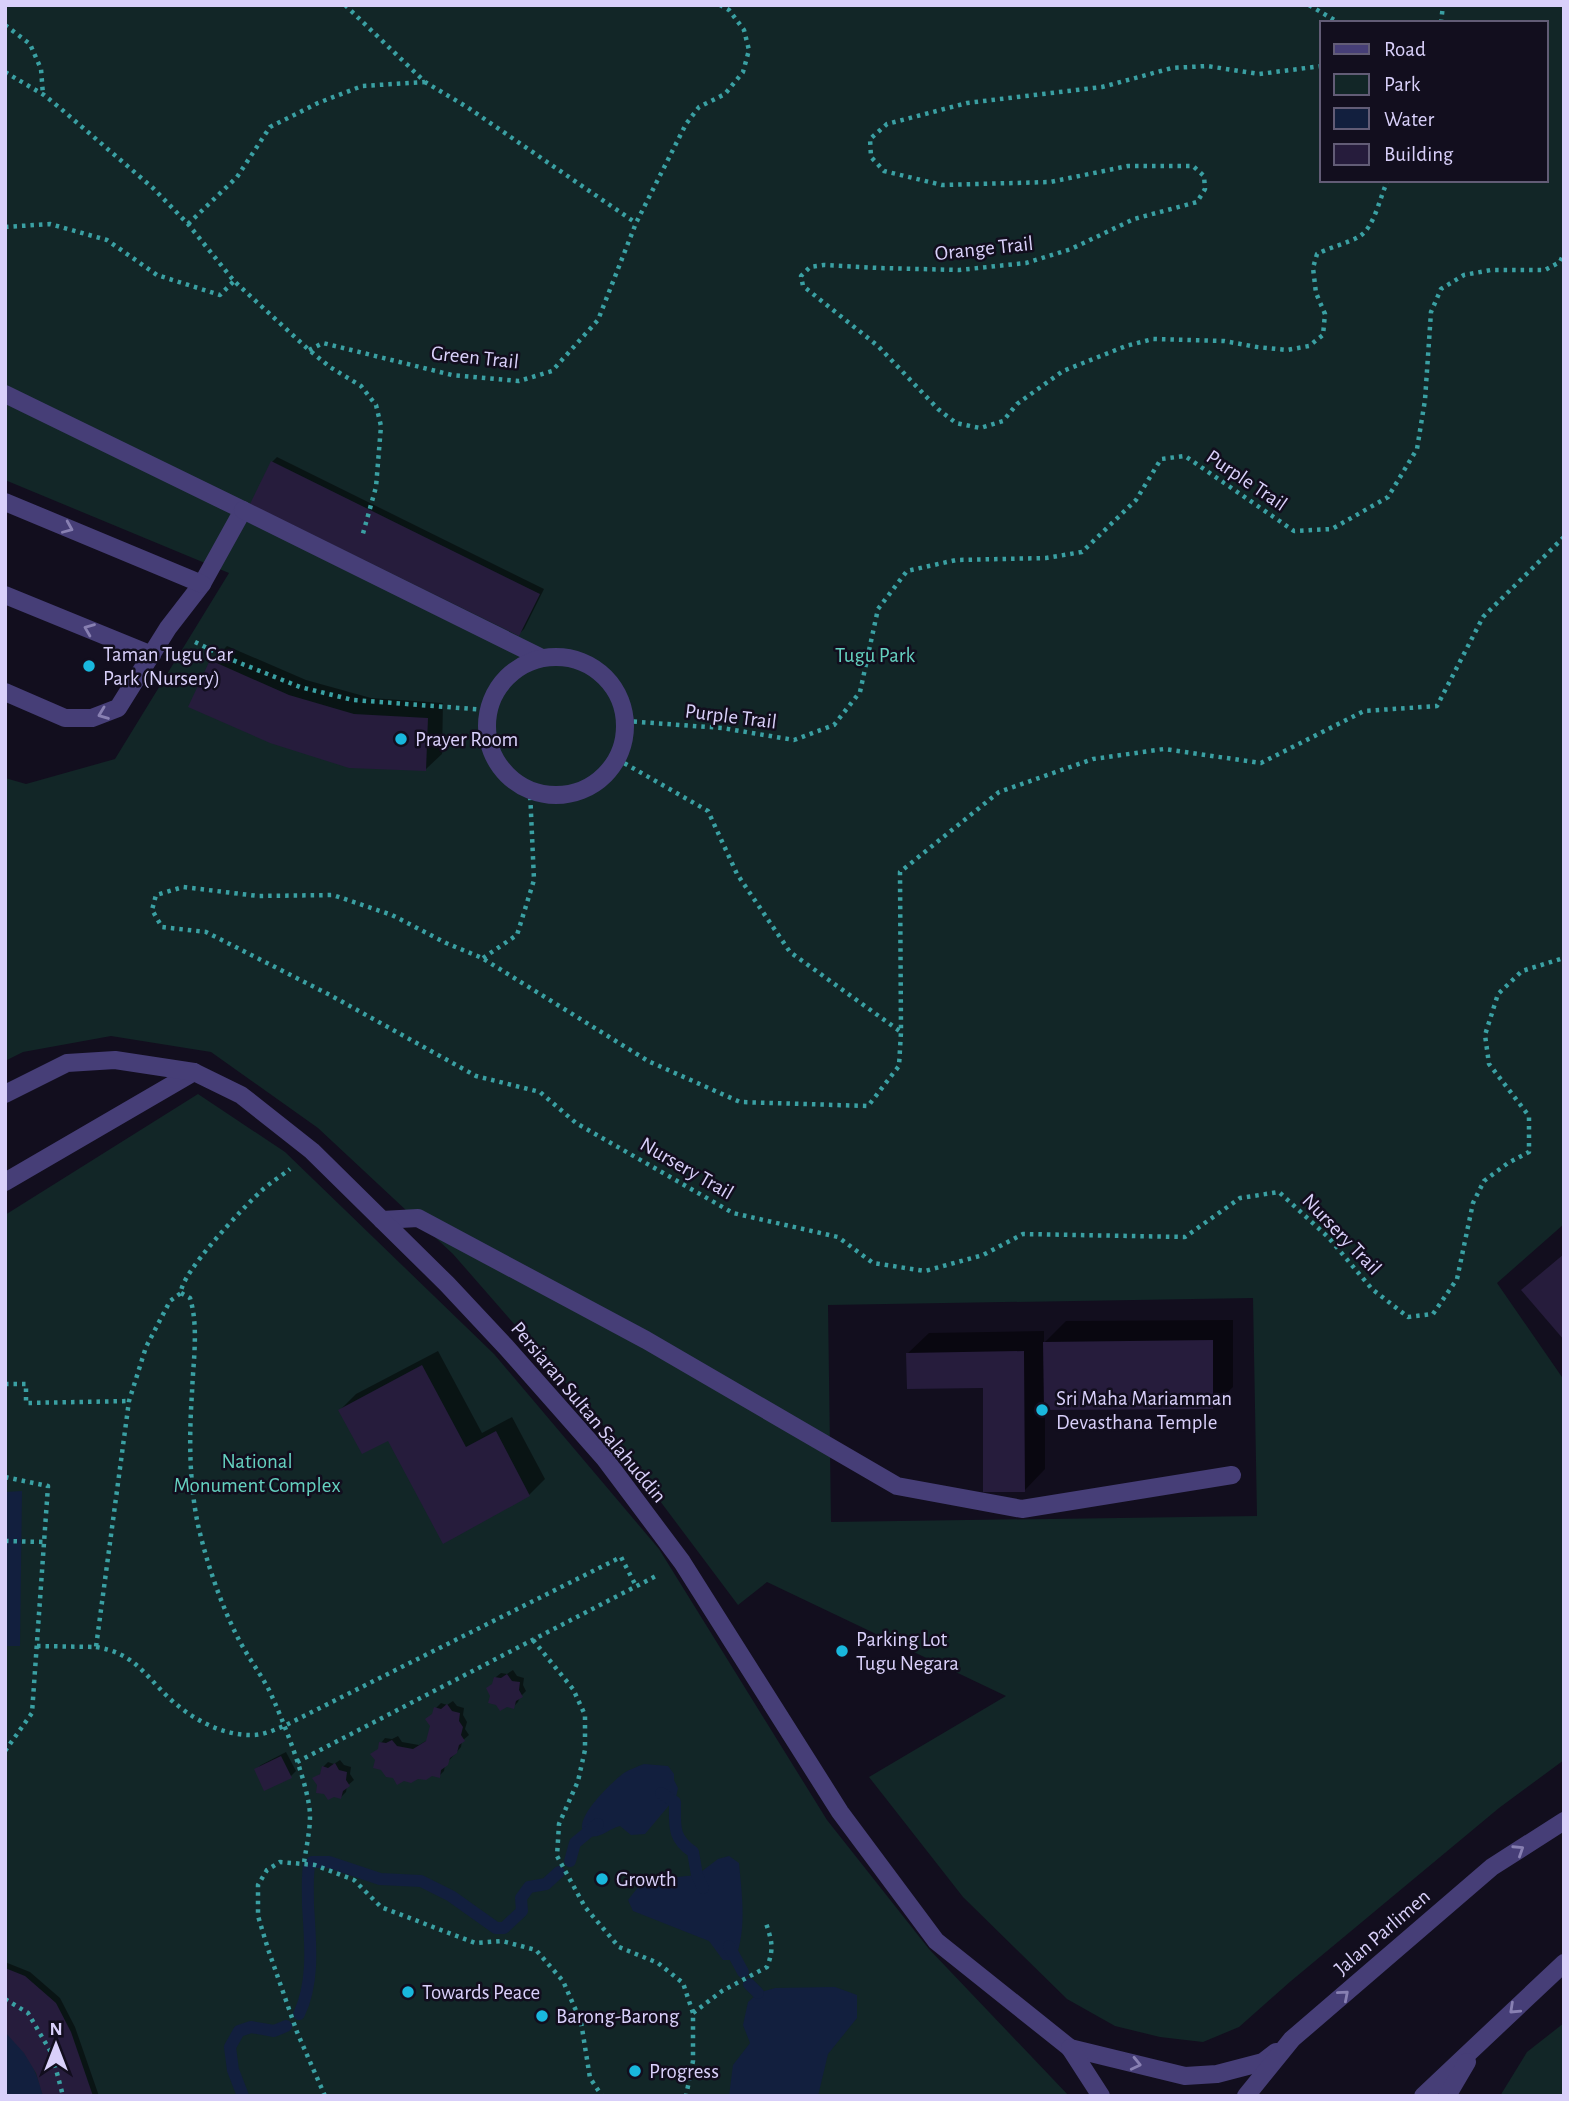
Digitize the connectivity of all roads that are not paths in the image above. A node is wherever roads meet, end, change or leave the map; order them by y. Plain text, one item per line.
1 (5, 394) edge
2 (5, 502) edge
3 (243, 510) junction
4 (202, 584) junction
5 (5, 595) edge
6 (152, 655) junction
7 (542, 658) junction
8 (5, 692) edge
9 (194, 1072) junction
10 (5, 1094) edge
11 (5, 1182) edge
12 (382, 1220) junction
13 (1232, 1475) dead end
14 (1564, 1821) edge
15 (1564, 1963) edge
16 (1482, 2038) junction
17 (1292, 2039) junction
18 (1070, 2048) junction
19 (1101, 2096) edge
20 (1246, 2096) edge
21 (1423, 2096) edge
22 (1447, 2096) edge

1 - 3 street
2 -> 4 street
3 - 4 street
3 - 7 street
4 - 6 street
6 -> 5 street
6 -> 8 street
7 - 7 street
9 - 10 street, Persiaran Sultan Salahuddin
9 - 11 street
9 - 12 street, Persiaran Sultan Salahuddin
12 - 13 street
12 - 18 street, Persiaran Sultan Salahuddin
17 -> 14 street, Jalan Parlimen
15 -> 16 street
16 - 21 street
16 - 22 street
18 -> 17 street
17 - 20 street, Jalan Parlimen
18 - 19 street

